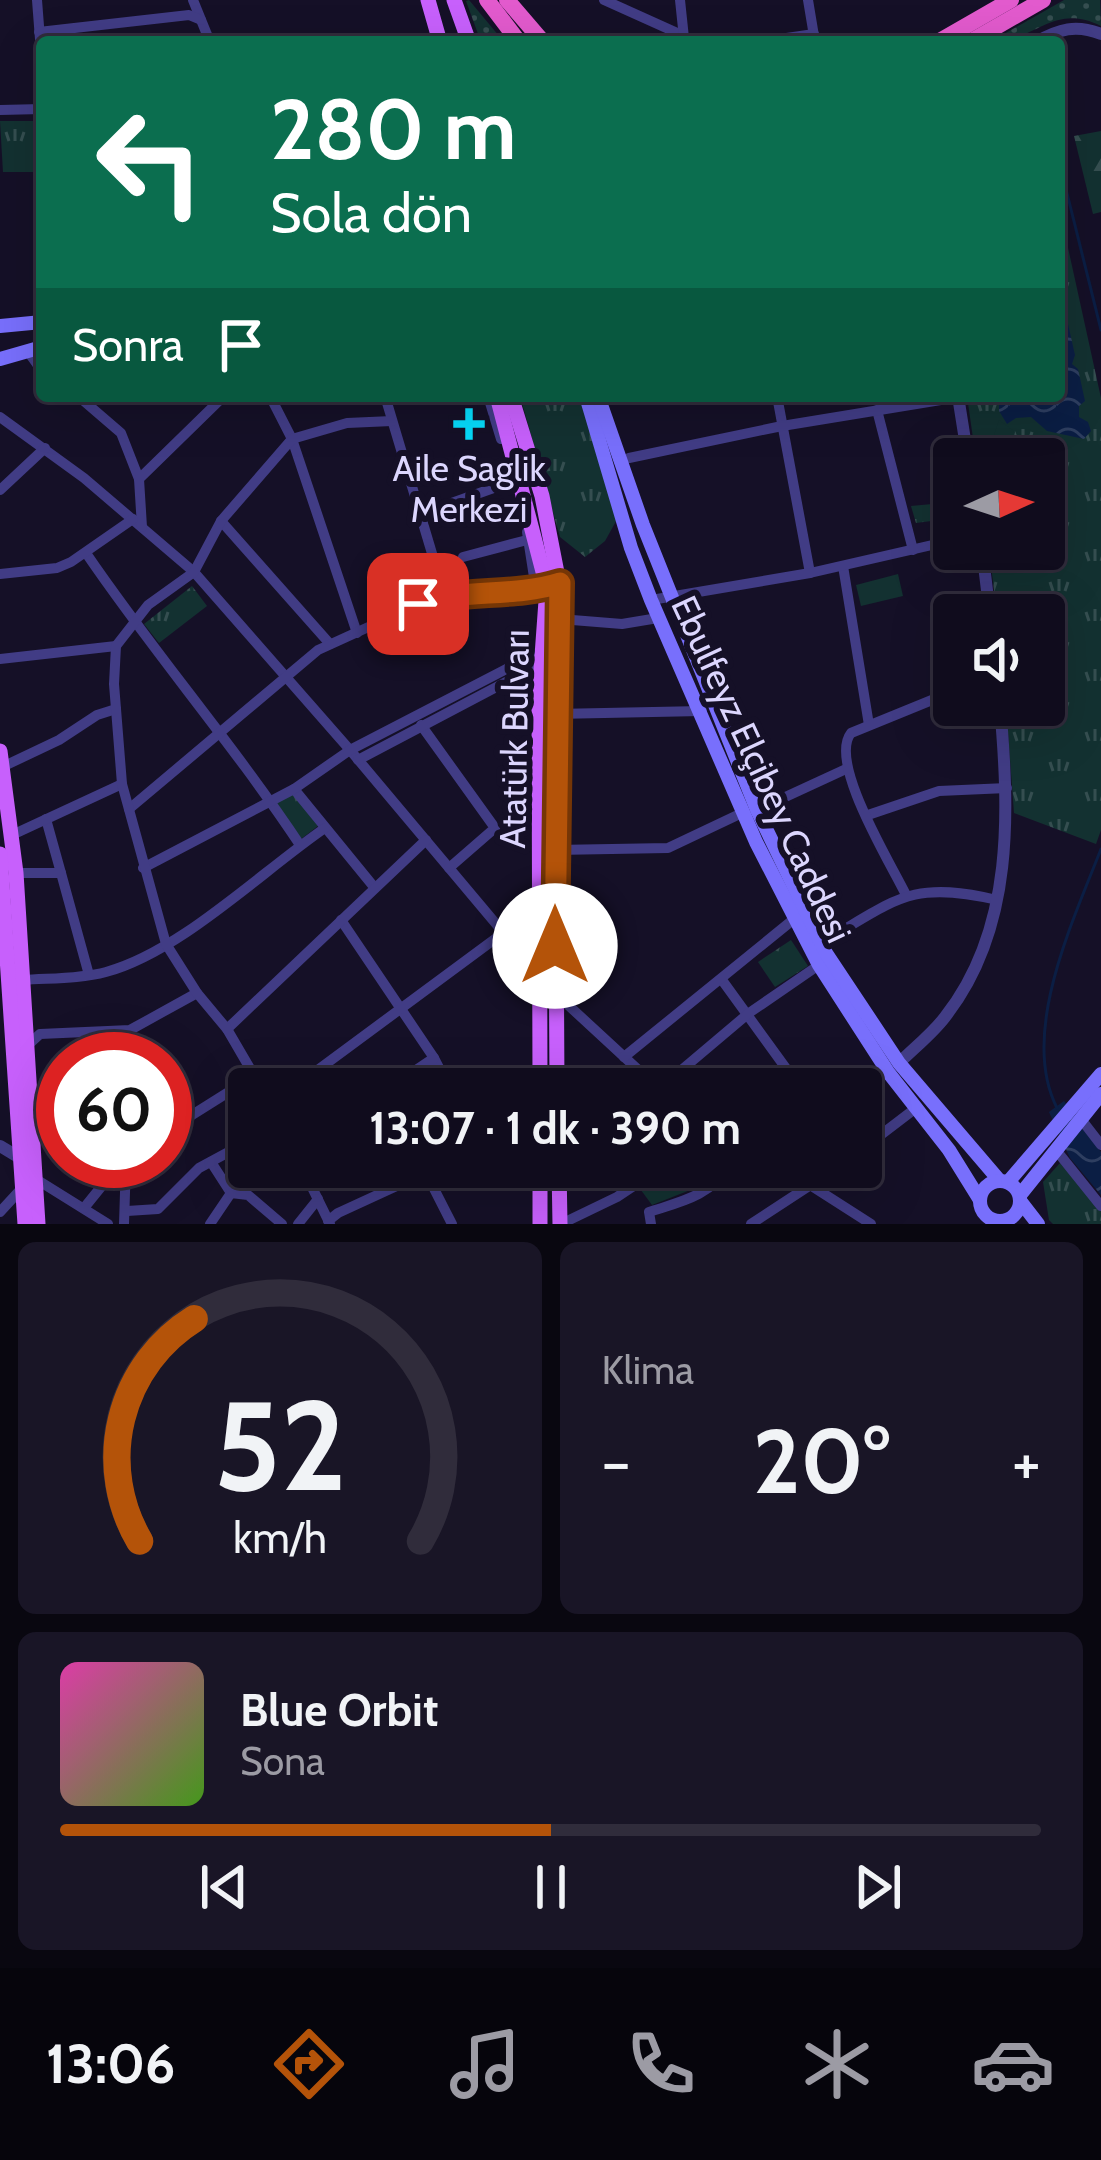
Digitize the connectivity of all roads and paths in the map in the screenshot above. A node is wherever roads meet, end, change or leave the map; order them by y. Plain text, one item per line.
1 (37, 0) edge
2 (193, 0) edge
3 (428, 0) edge
4 (454, 0) edge
5 (487, 0) edge
6 (508, 0) edge
7 (604, 0) edge
8 (680, 0) edge
9 (808, 0) edge
10 (1043, 0) edge
11 (1003, 2) edge
12 (201, 20) junction
13 (39, 32) junction
14 (1101, 34) edge
15 (39, 36) edge
16 (207, 36) edge
17 (438, 36) edge
18 (467, 36) edge
19 (514, 36) edge
20 (538, 36) edge
21 (678, 36) edge
22 (684, 36) edge
23 (814, 36) edge
24 (948, 36) edge
25 (980, 36) edge
26 (1049, 36) edge
27 (36, 109) edge
28 (0, 110) edge
29 (36, 323) edge
30 (0, 326) edge
31 (34, 349) edge
32 (0, 359) edge
33 (85, 402) edge
34 (218, 402) edge
35 (273, 402) edge
36 (387, 402) edge
37 (494, 402) edge
38 (495, 402) edge
39 (513, 402) edge
40 (588, 402) edge
41 (600, 402) edge
42 (778, 402) edge
43 (927, 402) edge
44 (959, 402) edge
45 (877, 410) junction
46 (0, 417) edge
47 (392, 422) junction
48 (782, 426) junction
49 (965, 438) edge
50 (292, 439) junction
51 (44, 448) junction
52 (629, 458) dead end
53 (139, 478) junction
54 (513, 481) junction
55 (0, 490) edge
56 (422, 514) junction
57 (220, 521) junction
58 (138, 523) junction
59 (527, 540) junction
60 (933, 546) edge
61 (913, 550) junction
62 (86, 554) junction
63 (463, 557) dead end
64 (843, 566) junction
65 (194, 572) junction
66 (810, 573) junction
67 (0, 574) edge
68 (548, 586) junction
69 (445, 597) junction
70 (671, 597) junction
71 (651, 600) junction
72 (658, 618) junction
73 (560, 619) junction
74 (132, 620) junction
75 (357, 633) junction
76 (330, 644) junction
77 (116, 646) junction
78 (551, 653) junction
79 (0, 659) edge
80 (285, 676) junction
81 (933, 699) edge
82 (116, 709) junction
83 (702, 711) junction
84 (555, 714) junction
85 (422, 725) junction
86 (868, 725) junction
87 (1002, 726) edge
88 (220, 730) junction
89 (354, 755) junction
90 (1, 759) edge
91 (846, 769) junction
92 (122, 784) junction
93 (1007, 788) junction
94 (3, 789) edge
95 (294, 789) junction
96 (270, 799) junction
97 (129, 808) junction
98 (750, 811) junction
99 (868, 815) junction
100 (46, 819) junction
101 (325, 828) junction
102 (12, 835) junction
103 (426, 840) junction
104 (300, 844) junction
105 (555, 850) junction
106 (0, 854) edge
107 (143, 868) junction
108 (448, 868) junction
109 (16, 873) junction
110 (61, 873) junction
111 (374, 887) junction
112 (906, 895) junction
113 (997, 900) junction
114 (794, 919) junction
115 (341, 920) junction
116 (3, 927) edge
117 (503, 933) junction
118 (821, 943) junction
119 (166, 944) junction
120 (819, 965) junction
121 (89, 975) junction
122 (540, 977) junction
123 (22, 980) junction
124 (722, 980) junction
125 (197, 993) junction
126 (555, 993) junction
127 (403, 1010) junction
128 (748, 1013) junction
129 (227, 1029) junction
130 (119, 1032) edge
131 (29, 1036) junction
132 (36, 1036) edge
133 (624, 1057) junction
134 (434, 1058) junction
135 (899, 1063) junction
136 (249, 1068) edge
137 (322, 1068) edge
138 (419, 1068) edge
139 (439, 1068) edge
140 (540, 1068) edge
141 (557, 1068) edge
142 (636, 1068) edge
143 (684, 1068) edge
144 (786, 1068) edge
145 (1101, 1074) edge
146 (8, 1075) edge
147 (228, 1092) edge
148 (1101, 1094) edge
149 (916, 1108) junction
150 (31, 1111) junction
151 (36, 1111) edge
152 (192, 1115) edge
153 (1077, 1116) junction
154 (882, 1134) edge
155 (1101, 1145) edge
156 (0, 1146) edge
157 (1059, 1147) junction
158 (228, 1153) edge
159 (20, 1158) junction
160 (211, 1162) junction
161 (27, 1180) junction
162 (1003, 1181) junction
163 (101, 1188) edge
164 (125, 1188) edge
165 (312, 1188) edge
166 (393, 1188) edge
167 (439, 1188) edge
168 (540, 1188) edge
169 (560, 1188) edge
170 (632, 1188) joint
171 (710, 1188) edge
172 (806, 1188) edge
173 (818, 1188) edge
174 (231, 1192) junction
175 (1020, 1198) junction
176 (318, 1199) junction
177 (981, 1205) junction
178 (1101, 1206) edge
179 (84, 1208) junction
180 (0, 1212) edge
181 (126, 1218) edge
182 (650, 1218) edge
183 (329, 1222) edge
184 (1006, 1222) edge
185 (26, 1224) edge
186 (38, 1224) edge
187 (108, 1224) edge
188 (210, 1224) edge
189 (282, 1224) edge
190 (298, 1224) edge
191 (452, 1224) edge
192 (540, 1224) edge
193 (561, 1224) edge
194 (751, 1224) edge
195 (871, 1224) edge
196 (973, 1224) edge
197 (1038, 1224) edge

1 - 13 street
2 - 12 street
3 - 17 main road
4 - 18 main road
5 - 19 highway
6 - 20 highway
7 - 21 street
8 - 22 street
9 - 23 street
10 - 25 highway
11 - 24 highway
12 - 13 street
12 - 16 street
13 - 15 street
14 - 26 street
27 - 28 street
29 - 30 main road
31 - 32 main road
33 - 53 street
34 - 53 street
35 - 50 street
36 - 47 street
37 - 54 street
38 - 68 main road, Atatürk Bulvarı
39 - 68 main road, Atatürk Bulvarı
40 - 71 main road, Ebulfeyz Elçibey Caddesi
41 - 70 main road, Ebulfeyz Elçibey Caddesi
42 - 48 street
43 - 45 street
44 - 49 street
45 - 48 street
45 - 61 street
46 - 51 street
47 - 50 street
47 - 56 street
48 - 52 street
48 - 66 street
50 - 57 street
50 - 75 street
51 - 55 street
51 - 58 street
53 - 58 street
54 - 56 street
54 - 59 street
56 - 69 street
57 - 65 street
57 - 76 street
58 - 62 street
58 - 65 street
59 - 63 street
59 - 68 street
60 - 61 street
61 - 64 street
62 - 67 street
62 - 74 street
64 - 66 street
64 - 86 street
65 - 74 street
65 - 80 street
66 - 70 street
68 - 69 street
68 - 73 main road, Atatürk Bulvarı
68 - 78 main road, Atatürk Bulvarı
69 - 75 street
70 - 71 street
70 - 98 main road, Ebulfeyz Elçibey Caddesi
71 - 72 main road, Ebulfeyz Elçibey Caddesi
72 - 73 street
72 - 83 main road, Ebulfeyz Elçibey Caddesi
73 - 78 main road, Atatürk Bulvarı
74 - 77 street
74 - 88 street
75 - 76 street
76 - 80 street
77 - 79 street
77 - 82 street
78 - 84 main road, Atatürk Bulvarı
78 - 85 street
78 - 89 street
78 - 122 main road, Atatürk Bulvarı
80 - 88 street
80 - 89 street
81 - 86 street
82 - 90 street
82 - 92 street
83 - 84 street
83 - 98 main road, Ebulfeyz Elçibey Caddesi
84 - 105 main road, Atatürk Bulvarı
85 - 89 street
85 - 108 street
86 - 91 street
87 - 93 street
88 - 96 street
88 - 97 street
89 - 95 street
89 - 103 street
90 - 94 main road
91 - 98 street
91 - 99 street
92 - 97 street
92 - 100 street
93 - 99 street
93 - 113 street
94 - 102 main road
95 - 96 street
95 - 101 street
96 - 104 street
96 - 107 street
97 - 107 street
98 - 105 street
98 - 114 main road, Ebulfeyz Elçibey Caddesi
98 - 118 main road, Ebulfeyz Elçibey Caddesi
99 - 112 street
100 - 102 street
100 - 110 street
101 - 104 street
101 - 111 street
102 - 109 main road
103 - 108 street
103 - 111 street
104 - 119 street
105 - 126 main road, Atatürk Bulvarı
106 - 116 main road
107 - 119 street
108 - 117 street
109 - 110 street
109 - 123 main road
110 - 121 street
111 - 115 street
112 - 113 street
112 - 118 street
113 - 135 street
114 - 120 main road, Ebulfeyz Elçibey Caddesi
114 - 124 street
115 - 127 street
115 - 129 street
116 - 146 main road
117 - 122 street
117 - 127 street
118 - 135 main road, Ebulfeyz Elçibey Caddesi
119 - 121 street
119 - 125 street
120 - 128 street
120 - 149 main road, Ebulfeyz Elçibey Caddesi
121 - 123 street
122 - 126 street
122 - 140 main road, Atatürk Bulvarı
123 - 131 main road
124 - 128 street
124 - 133 street
125 - 129 street
125 - 130 street
126 - 133 street
126 - 141 main road, Atatürk Bulvarı
127 - 134 street
127 - 137 street
128 - 143 street
128 - 144 street
129 - 136 street
131 - 132 street
131 - 150 main road
133 - 142 street
134 - 138 street
134 - 139 street
135 - 162 main road, Ebulfeyz Elçibey Caddesi
145 - 153 main road
146 - 159 main road
147 - 152 street
148 - 153 main road
149 - 154 street
149 - 177 main road, Ebulfeyz Elçibey Caddesi
150 - 151 street
150 - 161 main road
153 - 155 street
153 - 157 main road
153 - 162 main road
156 - 159 street
157 - 175 main road
157 - 178 street
158 - 160 street
159 - 161 main road
160 - 174 street
160 - 181 street
161 - 179 street
161 - 180 street
161 - 185 main road
161 - 186 main road
162 - 175 main road
162 - 177 main road
163 - 179 street
164 - 181 street
165 - 176 street
166 - 183 street
167 - 191 street
168 - 192 main road
169 - 193 main road
170 - 182 street
170 - 193 street
171 - 182 street
172 - 194 street
173 - 195 street
174 - 188 street
174 - 189 street
175 - 184 main road
175 - 197 main road
176 - 183 street
176 - 190 street
177 - 184 main road
177 - 196 main road
179 - 187 street

